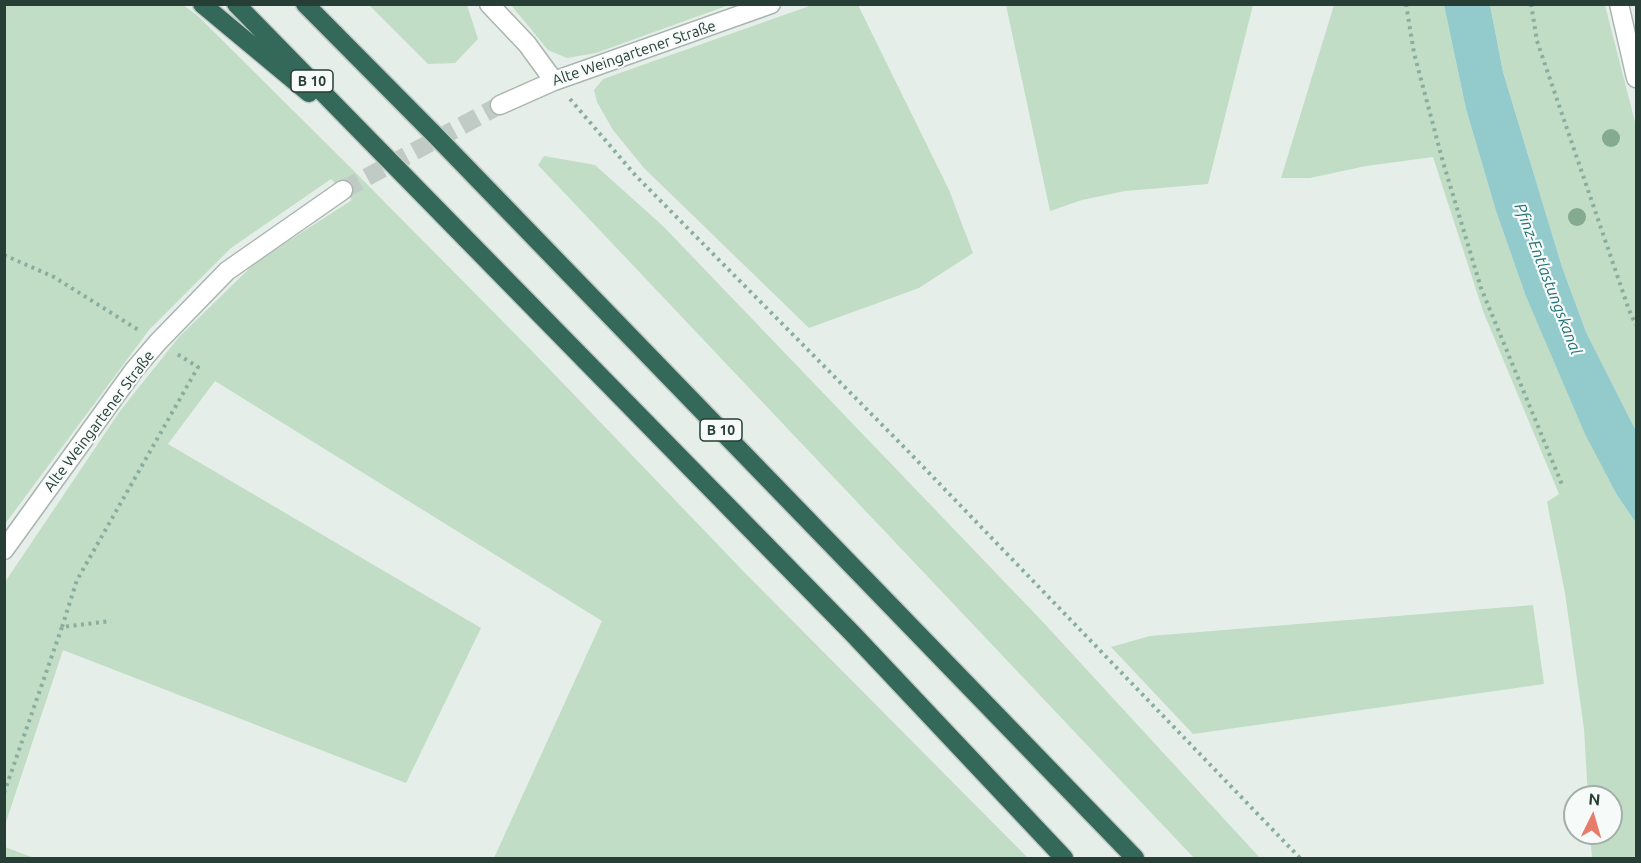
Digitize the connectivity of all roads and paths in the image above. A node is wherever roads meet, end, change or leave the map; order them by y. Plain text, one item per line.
1 (202, 4) edge
2 (236, 4) edge
3 (305, 4) edge
4 (489, 4) edge
5 (771, 4) edge
6 (1406, 4) edge
7 (1531, 4) edge
8 (1619, 4) edge
9 (1636, 78) edge
10 (554, 81) junction
11 (500, 105) tunnel mouth
12 (387, 157) junction
13 (343, 190) tunnel mouth
14 (4, 255) edge
15 (1636, 325) edge
16 (158, 342) junction
17 (1563, 487) dead end
18 (4, 550) edge
19 (111, 621) dead end
20 (62, 627) junction
21 (4, 793) edge
22 (1064, 858) edge
23 (1135, 858) edge
24 (1300, 858) edge

1 - 12 highway
2 - 12 highway, B 10
3 - 23 highway, B 10
4 - 10 street
5 - 10 street, Alte Weingartener Straße
6 - 17 path
7 - 15 path
8 - 9 street
10 - 11 street, Alte Weingartener Straße
10 - 24 path
12 - 22 highway, B 10
13 - 16 street, Alte Weingartener Straße
14 - 16 path
16 - 18 street, Alte Weingartener Straße
16 - 20 path
19 - 20 path
20 - 21 path

